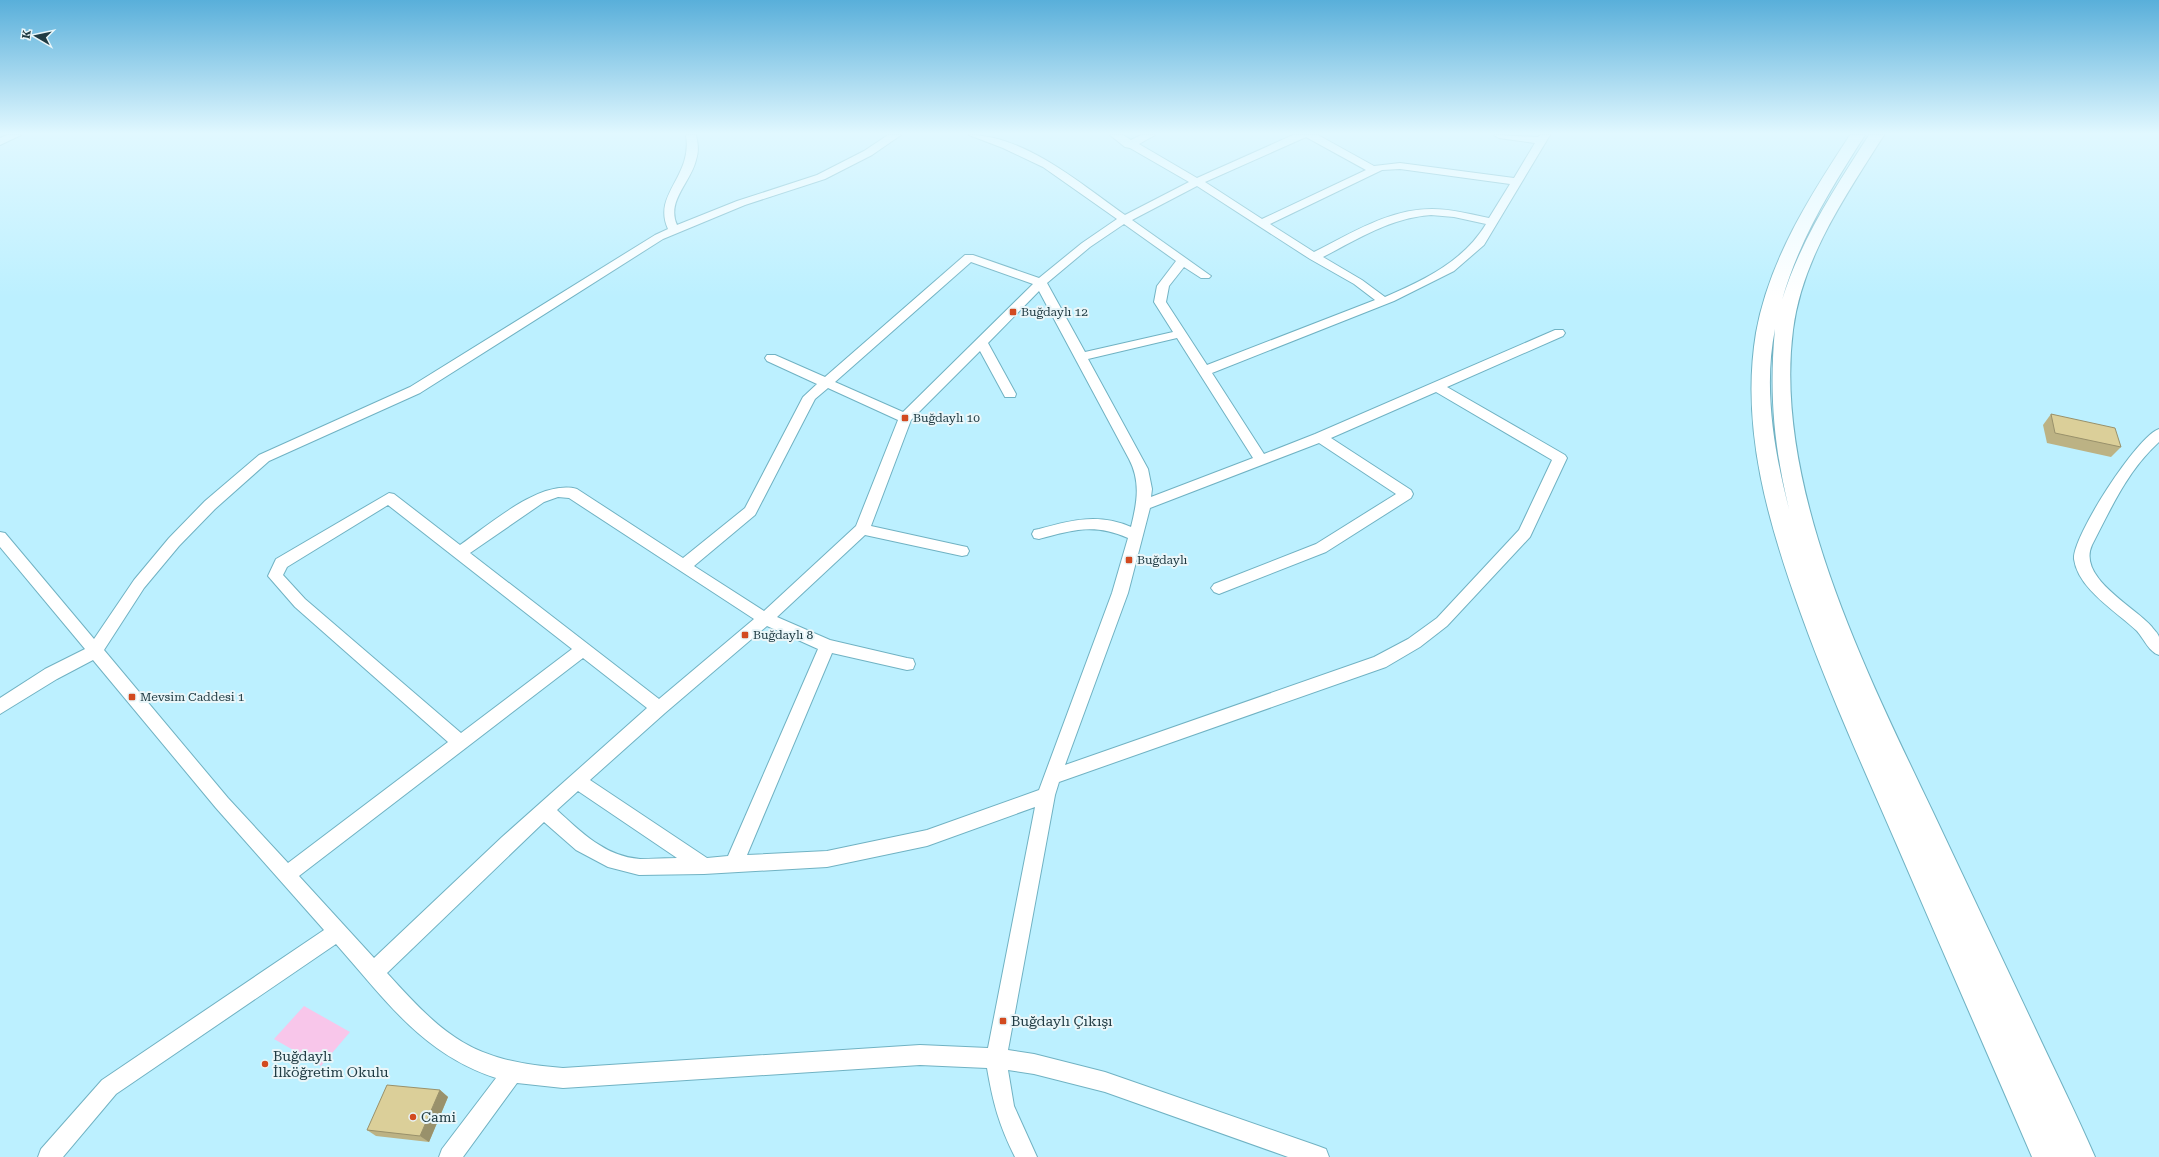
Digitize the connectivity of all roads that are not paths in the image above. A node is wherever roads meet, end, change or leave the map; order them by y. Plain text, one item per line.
1 (677, 189) edge
2 (784, 189) edge
3 (1080, 189) edge
4 (1183, 189) edge
5 (1208, 189) edge
6 (1332, 189) edge
7 (1512, 189) edge
8 (1823, 189) edge
9 (1843, 189) edge
10 (1123, 220) junction
11 (1491, 222) junction
12 (1261, 224) junction
13 (674, 230) junction
14 (1314, 257) junction
15 (1183, 260) junction
16 (1205, 276) dead end
17 (1041, 283) junction
18 (1383, 301) junction
19 (1558, 333) dead end
20 (1180, 334) junction
21 (982, 343) junction
22 (1082, 357) junction
23 (771, 358) dead end
24 (1204, 371) junction
25 (826, 382) junction
26 (1436, 386) junction
27 (1010, 394) dead end
28 (906, 418) junction
29 (2159, 434) edge
30 (1320, 437) junction
31 (1261, 460) junction
32 (1144, 505) junction
33 (862, 529) junction
34 (1039, 534) dead end
35 (1136, 536) junction
36 (0, 537) edge
37 (962, 551) dead end
38 (459, 553) junction
39 (684, 566) junction
40 (1219, 588) dead end
41 (764, 619) junction
42 (827, 646) junction
43 (582, 649) junction
44 (2159, 649) edge
45 (94, 652) junction
46 (908, 664) dead end
47 (0, 707) edge
48 (659, 708) junction
49 (460, 742) junction
50 (1053, 777) junction
51 (578, 781) junction
52 (1046, 795) junction
53 (545, 811) junction
54 (734, 864) junction
55 (704, 866) junction
56 (286, 875) junction
57 (338, 932) junction
58 (374, 972) junction
59 (996, 1058) junction
60 (512, 1073) junction
61 (49, 1157) edge
62 (450, 1157) edge
63 (1026, 1157) edge
64 (1318, 1157) edge
65 (2048, 1157) edge
66 (2079, 1157) edge

1 - 13 street
2 - 13 street
3 - 10 street
4 - 10 street
5 - 12 street
6 - 12 street
7 - 11 street
8 - 65 highway
9 - 66 highway
10 - 15 street
10 - 17 street
11 - 14 street
11 - 18 street
12 - 14 street
13 - 45 street
14 - 18 street
15 - 16 street
15 - 20 street
17 - 21 street
17 - 22 street
17 - 25 street
18 - 24 street
19 - 26 street
20 - 22 street
20 - 24 street
21 - 27 street
21 - 28 street
22 - 32 street
23 - 25 street
24 - 31 street
25 - 28 street
25 - 39 street
26 - 30 street
26 - 50 street
28 - 33 street
29 - 44 street
30 - 31 street
30 - 40 street
31 - 32 street
32 - 35 street
33 - 37 street
33 - 41 street
34 - 35 street
35 - 50 street
36 - 45 street
38 - 39 street
38 - 43 street
38 - 49 street
39 - 41 street
41 - 42 street
41 - 48 street
42 - 46 street
42 - 54 street
43 - 48 street
43 - 49 street
45 - 47 street
45 - 56 street
48 - 51 street
49 - 56 street
50 - 52 street
51 - 53 street
51 - 55 street
52 - 54 street
52 - 59 street
53 - 55 street
53 - 58 street
54 - 55 street
56 - 57 street
57 - 58 street
57 - 61 street
58 - 60 street
59 - 60 street
59 - 63 street
59 - 64 street
60 - 62 street

